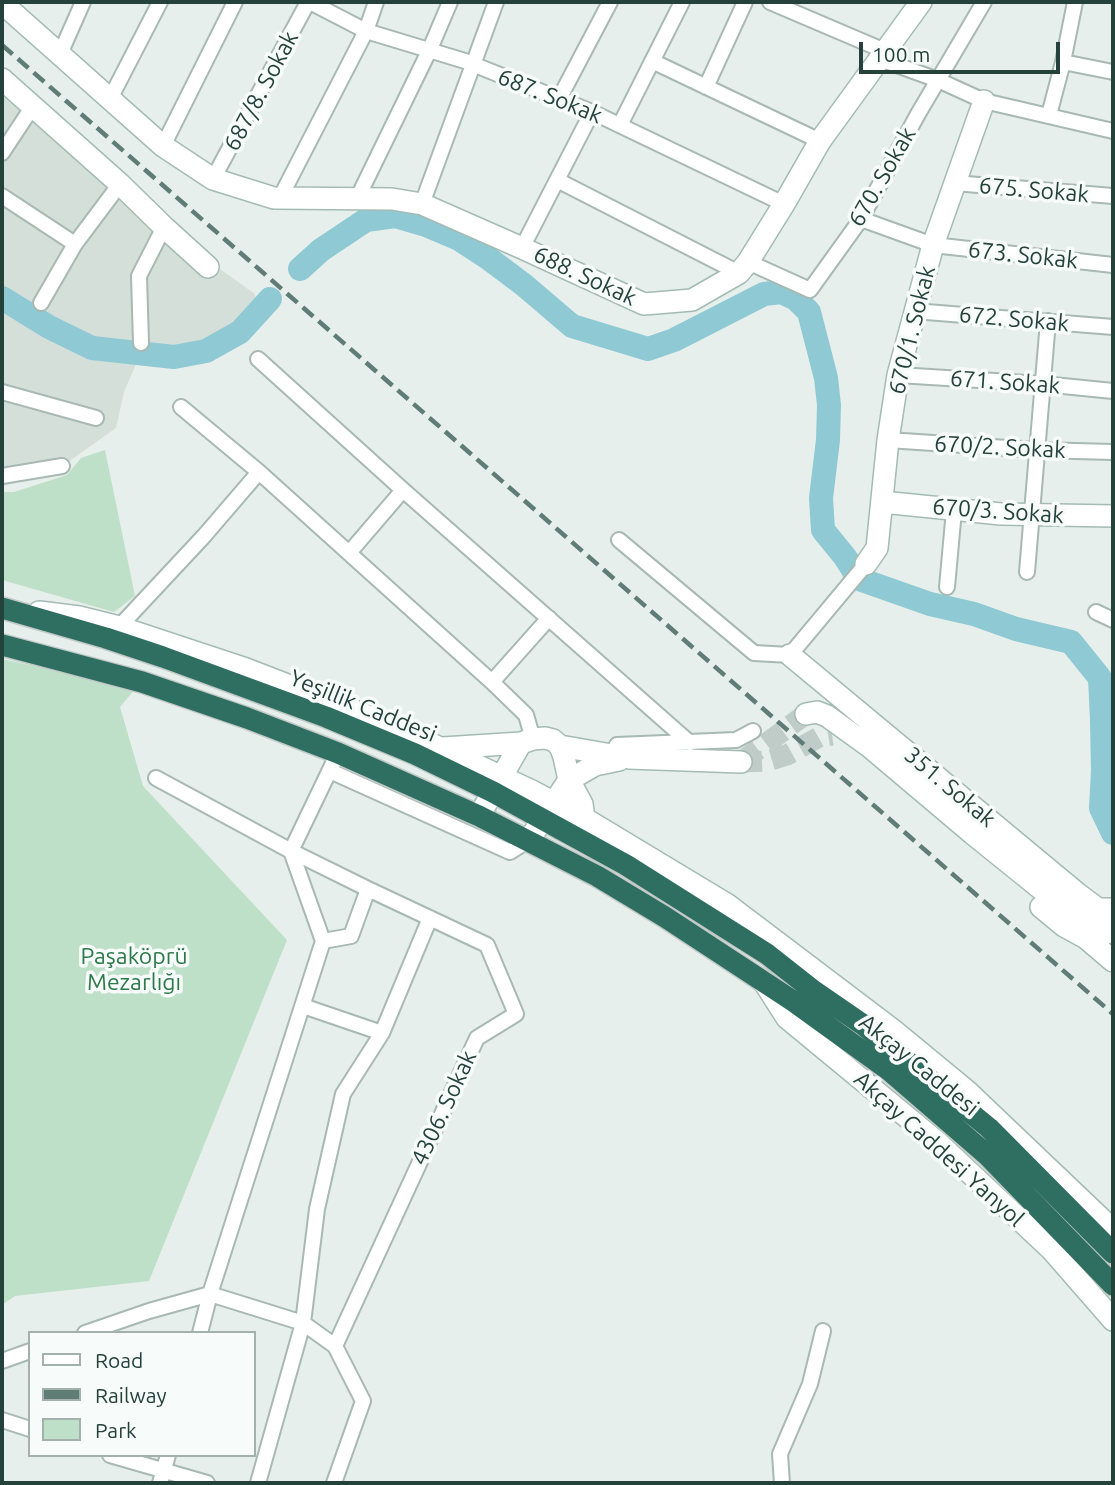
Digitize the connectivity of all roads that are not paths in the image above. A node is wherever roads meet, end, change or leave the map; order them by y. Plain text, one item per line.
1 (83, 2) edge
2 (160, 2) edge
3 (235, 2) edge
4 (309, 2) edge
5 (376, 2) edge
6 (450, 2) edge
7 (496, 2) edge
8 (610, 2) edge
9 (682, 2) edge
10 (745, 2) edge
11 (770, 2) edge
12 (920, 2) edge
13 (984, 2) edge
14 (1076, 2) edge
15 (5, 4) edge
16 (325, 6) edge
17 (366, 30) junction
18 (430, 49) junction
19 (60, 54) junction
20 (882, 55) junction
21 (652, 61) junction
22 (1063, 62) junction
23 (474, 64) junction
24 (1113, 72) edge
25 (2, 79) edge
26 (938, 80) junction
27 (706, 87) junction
28 (110, 99) junction
29 (559, 99) junction
30 (984, 101) junction
31 (33, 106) junction
32 (592, 112) junction
33 (1049, 115) junction
34 (620, 125) junction
35 (1113, 131) edge
36 (820, 141) junction
37 (163, 146) junction
38 (2, 153) edge
39 (213, 179) junction
40 (557, 180) junction
41 (954, 183) junction
42 (120, 184) junction
43 (2, 196) edge
44 (1113, 196) edge
45 (277, 198) junction
46 (357, 199) junction
47 (422, 204) junction
48 (784, 204) junction
49 (861, 219) junction
50 (164, 227) junction
51 (75, 244) junction
52 (933, 245) junction
53 (523, 248) junction
54 (1113, 265) edge
55 (208, 267) dead end
56 (743, 268) junction
57 (41, 303) dead end
58 (914, 311) junction
59 (1048, 321) junction
60 (1113, 327) edge
61 (141, 343) dead end
62 (258, 359) dead end
63 (898, 375) junction
64 (1043, 384) junction
65 (1113, 391) edge
66 (2, 392) edge
67 (181, 407) dead end
68 (96, 418) dead end
69 (888, 440) junction
70 (1037, 450) junction
71 (1113, 452) edge
72 (62, 466) dead end
73 (259, 472) junction
74 (2, 476) edge
75 (403, 490) junction
76 (882, 502) junction
77 (954, 510) junction
78 (1032, 516) junction
79 (1113, 516) edge
80 (618, 540) dead end
81 (349, 553) junction
82 (866, 564) joint
83 (1027, 572) dead end
84 (947, 587) dead end
85 (2, 608) edge
86 (1096, 612) dead end
87 (549, 618) junction
88 (1113, 620) edge
89 (119, 628) junction
90 (2, 645) edge
91 (790, 655) junction
92 (492, 682) junction
93 (806, 714) dead end
94 (753, 731) dead end
95 (832, 735) dead end
96 (527, 741) junction
97 (690, 743) junction
98 (560, 746) junction
99 (440, 748) junction
100 (620, 756) junction
101 (334, 762) junction
102 (741, 762) dead end
103 (156, 778) dead end
104 (569, 780) junction
105 (497, 784) junction
106 (548, 811) junction
107 (479, 816) junction
108 (584, 818) junction
109 (529, 840) junction
110 (291, 851) junction
111 (368, 889) junction
112 (683, 901) joint
113 (1113, 909) edge
114 (1113, 916) edge
115 (430, 918) junction
116 (1113, 929) edge
117 (1086, 938) junction
118 (323, 941) junction
119 (1113, 961) edge
120 (764, 982) junction
121 (303, 1006) junction
122 (382, 1033) junction
123 (1113, 1230) edge
124 (1113, 1253) edge
125 (1113, 1285) edge
126 (211, 1294) junction
127 (1113, 1320) edge
128 (303, 1323) junction
129 (91, 1331) edge
130 (201, 1331) edge
131 (823, 1331) dead end
132 (335, 1346) junction
133 (28, 1352) edge
134 (2, 1362) edge
135 (2, 1420) edge
136 (28, 1428) edge
137 (115, 1457) edge
138 (168, 1457) edge
139 (162, 1477) edge
140 (207, 1483) edge
141 (258, 1483) edge
142 (334, 1483) edge
143 (782, 1483) edge

1 - 19 street
2 - 28 street
3 - 37 street
4 - 16 street, 687. Sokak
4 - 39 street, 687/8. Sokak
5 - 17 street
6 - 18 street
7 - 23 street
8 - 29 street
9 - 21 street
10 - 27 street
11 - 20 street
12 - 20 street, 688. Sokak
13 - 26 street, 670. Sokak
14 - 22 street
15 - 19 street, 688. Sokak
16 - 17 street, 687. Sokak
17 - 18 street, 687. Sokak
17 - 45 street
18 - 23 street, 687. Sokak
18 - 46 street
19 - 28 street, 688. Sokak
20 - 26 street
20 - 36 street, 688. Sokak
21 - 27 street
21 - 34 street
22 - 24 street
22 - 33 street
23 - 29 street, 687. Sokak
23 - 47 street
25 - 31 street
26 - 30 street
26 - 49 street, 670. Sokak
27 - 36 street
28 - 37 street, 688. Sokak
29 - 32 street, 687. Sokak
30 - 33 street
30 - 41 street, 670/1. Sokak
31 - 38 street
31 - 42 street
32 - 34 street, 687. Sokak
32 - 40 street
33 - 35 street
34 - 48 street, 687. Sokak
36 - 48 street, 688. Sokak
37 - 39 street, 688. Sokak
39 - 45 street, 688. Sokak
40 - 53 street
40 - 56 street
41 - 44 street, 675. Sokak
41 - 52 street, 670/1. Sokak
42 - 50 street
42 - 51 street
43 - 51 street
45 - 46 street, 688. Sokak
46 - 47 street, 688. Sokak
47 - 53 street, 688. Sokak
48 - 56 street, 688. Sokak
49 - 52 street, 673. Sokak
49 - 56 street, 670. Sokak
50 - 55 street
50 - 61 street
51 - 57 street
52 - 54 street, 673. Sokak
52 - 58 street, 670/1. Sokak
53 - 56 street, 688. Sokak
58 - 59 street, 672. Sokak
58 - 63 street, 670/1. Sokak
59 - 60 street, 672. Sokak
59 - 64 street
62 - 75 street
63 - 64 street, 671. Sokak
63 - 69 street, 670/1. Sokak
64 - 65 street, 671. Sokak
64 - 70 street
66 - 68 street
67 - 73 street
69 - 70 street, 670/2. Sokak
69 - 76 street, 670/1. Sokak
70 - 71 street, 670/2. Sokak
70 - 78 street
72 - 74 street
73 - 81 street
73 - 89 street
75 - 81 street
75 - 87 street
76 - 77 street, 670/3. Sokak
76 - 82 street, 670/1. Sokak
77 - 78 street, 670/3. Sokak
77 - 84 street
78 - 79 street, 670/3. Sokak
78 - 83 street
80 - 91 street
81 - 92 street
82 - 91 street
85 - 89 street
85 - 105 highway, Yeşillik Caddesi
86 - 88 street
87 - 92 street
87 - 97 street
89 - 99 street
90 - 101 highway
91 - 113 street, 351. Sokak
92 - 96 street
93 - 114 street, 351. Sokak
94 - 97 street
95 - 117 street
96 - 98 street
96 - 99 street
96 - 105 street
97 - 100 street
98 - 100 street
98 - 104 street
99 - 105 street
100 - 102 street
100 - 104 street
101 - 107 highway
101 - 109 street
101 - 110 street
103 - 110 street
104 - 106 street
104 - 108 street
105 - 106 highway, Yeşillik Caddesi
105 - 107 street
106 - 108 street
106 - 109 street
106 - 112 highway, Yeşillik Caddesi
107 - 109 highway
108 - 123 street
109 - 120 highway, Akçay Caddesi
110 - 111 street
110 - 118 street
111 - 115 street
111 - 118 street
112 - 124 highway, Akçay Caddesi
115 - 122 street
115 - 132 street, 4306. Sokak
116 - 117 street
117 - 119 street
118 - 121 street
120 - 125 highway, Akçay Caddesi
120 - 127 street, Akçay Caddesi Yanyol
121 - 122 street
121 - 126 street
122 - 128 street
126 - 128 street
126 - 129 street
126 - 130 street
128 - 132 street
128 - 141 street
131 - 143 street
132 - 142 street
133 - 134 street
135 - 136 street
137 - 139 street
138 - 139 street
139 - 140 street

